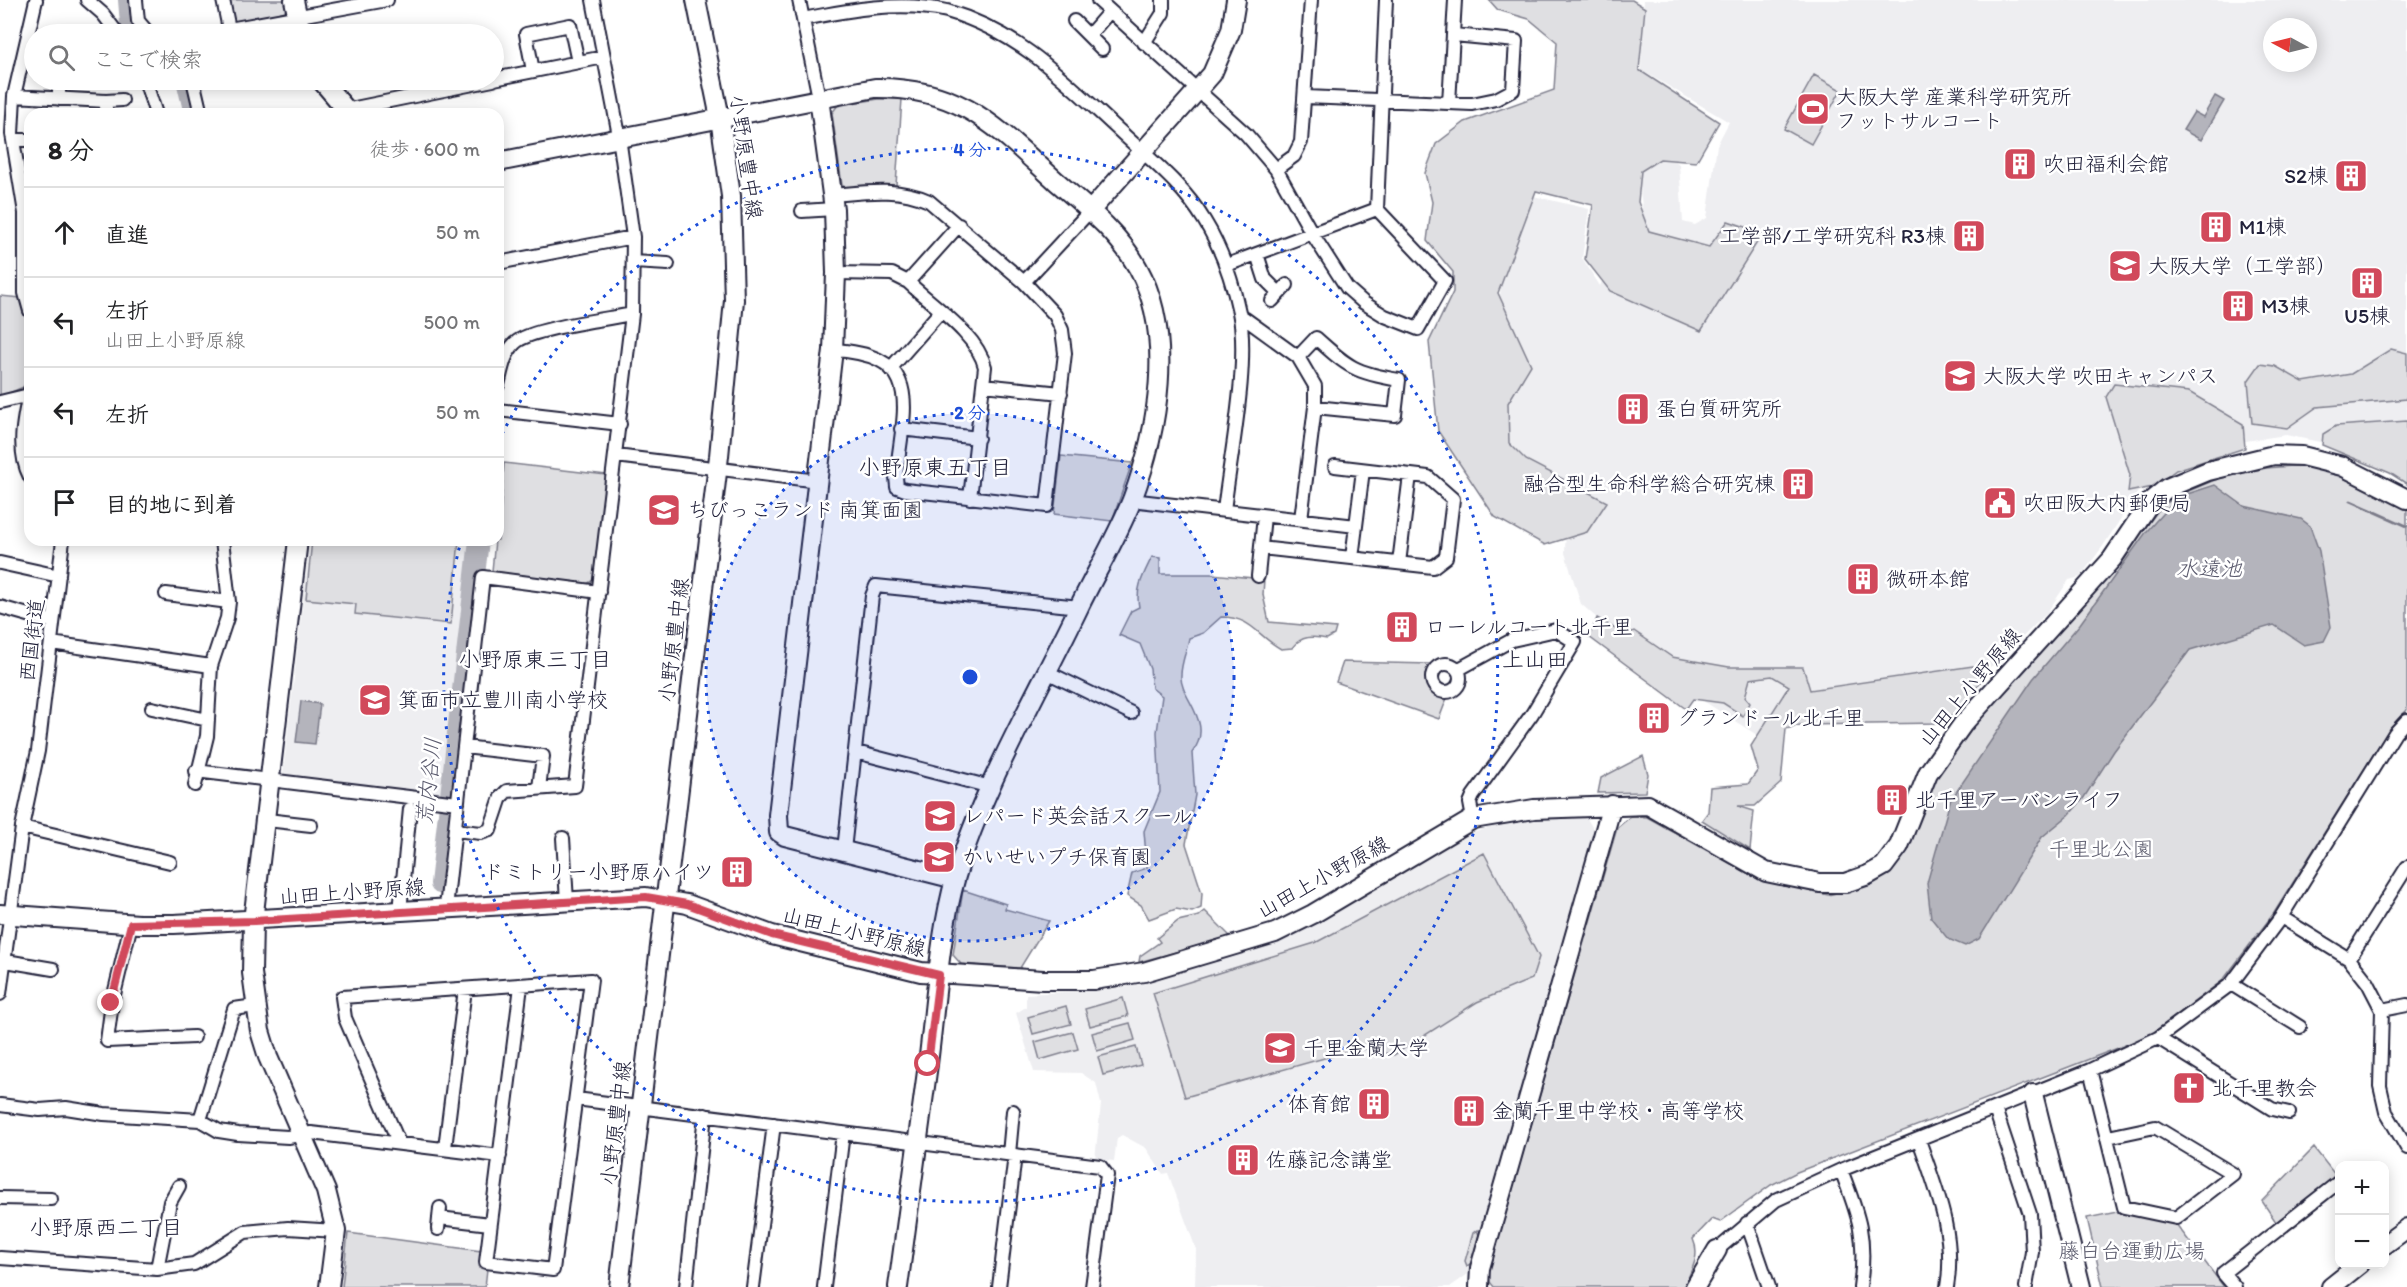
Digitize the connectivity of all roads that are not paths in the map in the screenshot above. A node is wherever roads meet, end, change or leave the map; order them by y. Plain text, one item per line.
1 (36, 0) edge
2 (87, 0) edge
3 (136, 0) edge
4 (223, 0) edge
5 (387, 0) edge
6 (593, 0) edge
7 (696, 0) edge
8 (799, 0) edge
9 (1098, 0) edge
10 (1163, 0) edge
11 (1236, 0) edge
12 (1311, 0) edge
13 (1386, 0) edge
14 (1455, 0) edge
15 (1110, 11) junction
16 (297, 18) edge
17 (803, 19) junction
18 (1074, 21) dead end
19 (30, 24) edge
20 (110, 24) edge
21 (140, 24) edge
22 (229, 24) edge
23 (260, 24) edge
24 (1090, 34) junction
25 (1454, 36) junction
26 (1144, 43) junction
27 (1102, 49) dead end
28 (24, 52) edge
29 (604, 57) junction
30 (578, 62) junction
31 (533, 71) junction
32 (504, 77) edge
33 (59, 90) edge
34 (148, 90) edge
35 (195, 90) edge
36 (329, 90) edge
37 (425, 90) edge
38 (1198, 90) junction
39 (14, 96) junction
40 (1306, 97) junction
41 (819, 98) junction
42 (59, 99) junction
43 (1381, 99) junction
44 (122, 100) dead end
45 (106, 101) junction
46 (1449, 103) junction
47 (106, 108) edge
48 (154, 108) edge
49 (200, 108) edge
50 (344, 108) edge
51 (381, 108) edge
52 (720, 118) junction
53 (8, 137) edge
54 (619, 138) junction
55 (24, 139) edge
56 (1145, 151) junction
57 (504, 161) edge
58 (1276, 169) junction
59 (24, 198) edge
60 (833, 202) junction
61 (1377, 209) junction
62 (1090, 211) junction
63 (802, 212) dead end
64 (959, 225) junction
65 (1312, 235) junction
66 (633, 237) junction
67 (1257, 254) junction
68 (504, 262) edge
69 (633, 262) junction
70 (668, 264) dead end
71 (1227, 265) junction
72 (836, 273) junction
73 (908, 282) junction
74 (1024, 282) junction
75 (1279, 293) dead end
76 (940, 312) junction
77 (632, 314) junction
78 (1240, 315) junction
79 (832, 350) junction
80 (1298, 357) junction
81 (504, 361) edge
82 (890, 369) junction
83 (984, 385) junction
84 (1061, 393) junction
85 (24, 394) edge
86 (0, 402) edge
87 (1315, 407) junction
88 (504, 411) edge
89 (24, 416) edge
90 (620, 424) junction
91 (901, 429) junction
92 (978, 438) junction
93 (616, 456) junction
94 (24, 457) edge
95 (1335, 466) dead end
96 (717, 469) junction
97 (1363, 470) junction
98 (1410, 475) junction
99 (818, 481) junction
100 (970, 498) junction
101 (2407, 499) edge
102 (1131, 500) junction
103 (1224, 511) junction
104 (1264, 516) junction
105 (1301, 519) junction
106 (1356, 526) junction
107 (62, 546) edge
108 (223, 546) edge
109 (297, 546) edge
110 (1261, 548) junction
111 (1352, 558) junction
112 (0, 563) edge
113 (1399, 563) junction
114 (59, 576) junction
115 (1258, 576) dead end
116 (599, 592) junction
117 (166, 594) dead end
118 (229, 602) junction
119 (0, 607) edge
120 (1080, 607) junction
121 (54, 622) junction
122 (51, 643) junction
123 (211, 666) junction
124 (1459, 669) dead end
125 (1048, 673) junction
126 (152, 708) dead end
127 (1131, 713) dead end
128 (208, 720) junction
129 (2407, 720) edge
130 (464, 747) junction
131 (856, 752) junction
132 (196, 771) junction
133 (271, 780) junction
134 (195, 785) dead end
135 (539, 788) junction
136 (989, 790) junction
137 (451, 803) junction
138 (1612, 805) junction
139 (410, 809) dead end
140 (1473, 819) junction
141 (267, 820) junction
142 (311, 825) dead end
143 (22, 827) junction
144 (455, 830) junction
145 (563, 838) dead end
146 (844, 850) junction
147 (170, 862) dead end
148 (2407, 867) edge
149 (956, 879) junction
150 (2401, 887) edge
151 (667, 900) junction
152 (567, 901) junction
153 (446, 908) junction
154 (400, 911) junction
155 (5, 915) edge
156 (2281, 917) junction
157 (254, 921) junction
158 (131, 924) junction
159 (2349, 959) junction
160 (2, 960) edge
161 (53, 969) dead end
162 (939, 975) junction
163 (2231, 984) junction
164 (521, 986) junction
165 (465, 989) junction
166 (0, 994) edge
167 (2407, 1005) edge
168 (255, 1006) junction
169 (2382, 1010) junction
170 (2300, 1027) dead end
171 (194, 1036) dead end
172 (2158, 1038) junction
173 (2090, 1070) junction
174 (2033, 1094) junction
175 (576, 1099) junction
176 (0, 1105) edge
177 (641, 1107) junction
178 (1995, 1109) junction
179 (1013, 1111) dead end
180 (2289, 1113) dead end
181 (705, 1115) junction
182 (200, 1120) junction
183 (774, 1124) junction
184 (2402, 1132) edge
185 (843, 1133) junction
186 (302, 1135) junction
187 (2108, 1137) junction
188 (1919, 1140) junction
189 (917, 1142) junction
190 (399, 1143) junction
191 (445, 1148) junction
192 (2407, 1148) edge
193 (1012, 1154) junction
194 (500, 1156) junction
195 (1841, 1170) junction
196 (2335, 1185) edge
197 (179, 1186) dead end
198 (0, 1198) edge
199 (51, 1199) dead end
200 (439, 1218) dead end
201 (1747, 1222) junction
202 (490, 1224) junction
203 (2407, 1228) edge
204 (336, 1231) junction
205 (2389, 1240) edge
206 (1717, 1250) joint
207 (0, 1258) edge
208 (157, 1269) junction
209 (2354, 1269) edge
210 (1477, 1286) edge
211 (329, 1287) edge
212 (619, 1287) edge
213 (686, 1287) edge
214 (753, 1287) edge
215 (824, 1287) edge
216 (898, 1287) edge
217 (999, 1287) edge
218 (1092, 1287) edge
219 (1695, 1287) edge
220 (1769, 1287) edge
221 (1860, 1287) edge
222 (1947, 1287) edge
223 (2026, 1287) edge
224 (2081, 1287) edge
225 (2235, 1287) edge
226 (2331, 1287) edge

1 - 19 street
2 - 20 street
3 - 21 street
4 - 22 street
5 - 16 street
6 - 29 street
7 - 52 street, 小野原豊中線
8 - 17 street
9 - 15 street
10 - 26 street
11 - 38 street
12 - 40 street
13 - 43 street
14 - 25 street
15 - 24 street
15 - 26 street
16 - 23 street
17 - 41 street
17 - 56 street
18 - 24 street
24 - 27 street
25 - 46 street
25 - 46 street
26 - 38 street
28 - 39 street
29 - 30 street
29 - 54 street
30 - 31 street
30 - 31 street
31 - 32 street
33 - 42 street
34 - 48 street
35 - 49 street
36 - 50 street
37 - 51 street
38 - 56 street
38 - 58 street
39 - 42 street
39 - 53 street
40 - 43 street
40 - 58 street
41 - 52 street
41 - 60 street
41 - 62 street
42 - 45 street
43 - 46 street
43 - 61 street
44 - 45 street
45 - 47 street
52 - 54 street
52 - 96 street, 小野原豊中線
53 - 55 street
53 - 59 street
54 - 57 street
54 - 66 street
56 - 62 street
56 - 71 street
58 - 65 street
60 - 63 street
60 - 64 street
60 - 72 street
61 - 65 street
61 - 65 street
62 - 74 street
62 - 102 street
64 - 73 street
64 - 74 street
65 - 67 street
66 - 68 street
66 - 69 street
67 - 71 street
67 - 75 street
69 - 70 street
69 - 77 street
71 - 78 street
72 - 73 street
72 - 79 street
73 - 76 street
74 - 84 street
76 - 82 street
76 - 83 street
77 - 81 street
77 - 90 street
78 - 80 street
78 - 103 street
79 - 82 street
79 - 99 street
80 - 87 street
80 - 87 street
82 - 91 street
83 - 84 street
83 - 92 street
84 - 100 street
85 - 86 street
87 - 105 street
88 - 90 street
89 - 94 street
90 - 93 street
91 - 92 street
91 - 100 street
92 - 100 street
93 - 96 street
93 - 116 street
95 - 97 street
96 - 99 street
96 - 151 street, 小野原豊中線
97 - 98 street
97 - 106 street
98 - 113 street
98 - 113 street
99 - 146 street
101 - 138 street, 山田上小野原線
102 - 103 street
102 - 120 street
103 - 104 street
104 - 105 street
104 - 110 street
105 - 106 street
106 - 111 street
107 - 114 street, 西国街道
108 - 118 street
109 - 133 street
110 - 111 street
110 - 115 street
111 - 113 street
112 - 114 street
114 - 121 street, 西国街道
116 - 130 street
116 - 135 street
117 - 118 street
118 - 123 street
119 - 121 street
120 - 125 street
120 - 131 street
121 - 122 street, 西国街道
122 - 123 street
122 - 143 street, 西国街道
123 - 128 street
124 - 140 street
125 - 127 street
125 - 136 street
126 - 128 street
128 - 132 street
129 - 156 street
130 - 135 street
130 - 137 street
131 - 136 street
131 - 146 street
132 - 133 street
132 - 134 street
133 - 137 street
133 - 141 street
135 - 144 street
136 - 149 street
137 - 144 street
138 - 140 street, 山田上小野原線
138 - 210 street
139 - 154 street
140 - 162 street, 山田上小野原線
141 - 142 street
141 - 157 street
143 - 147 street
143 - 155 street, 西国街道
144 - 153 street
145 - 152 street
146 - 149 street
148 - 150 street
149 - 162 street
150 - 159 street
151 - 152 street, 山田上小野原線
151 - 162 street, 山田上小野原線
151 - 177 street, 小野原豊中線
152 - 153 street, 山田上小野原線
153 - 154 street, 山田上小野原線
154 - 157 street, 山田上小野原線
155 - 158 street, 山田上小野原線
155 - 160 street, 西国街道
156 - 159 street
156 - 163 street
157 - 158 street, 山田上小野原線
157 - 168 street
158 - 171 street
159 - 169 street
160 - 161 street
160 - 166 street, 西国街道
162 - 189 street
163 - 170 street
163 - 172 street
164 - 165 street
164 - 175 street
164 - 194 street
165 - 190 street
165 - 191 street
167 - 169 street
168 - 182 street
168 - 186 street
169 - 184 street
172 - 173 street
172 - 180 street
173 - 174 street
173 - 187 street
174 - 178 street
174 - 224 street
175 - 177 street
175 - 202 street
176 - 182 street
177 - 181 street
177 - 212 street, 小野原豊中線
178 - 188 street
178 - 223 street
179 - 193 street
181 - 183 street
181 - 213 street
182 - 186 street
183 - 185 street
183 - 214 street
184 - 192 street
185 - 189 street
185 - 215 street
186 - 190 street
186 - 204 street
187 - 187 street
188 - 195 street
188 - 222 street
189 - 193 street
189 - 216 street
190 - 191 street
191 - 194 street
193 - 217 street
193 - 218 street
194 - 202 street
195 - 201 street
195 - 221 street
196 - 225 street
197 - 208 street
198 - 199 street
200 - 202 street
201 - 206 street
201 - 220 street
203 - 205 street
204 - 208 street
204 - 211 street
206 - 219 street
207 - 208 street
209 - 226 street

